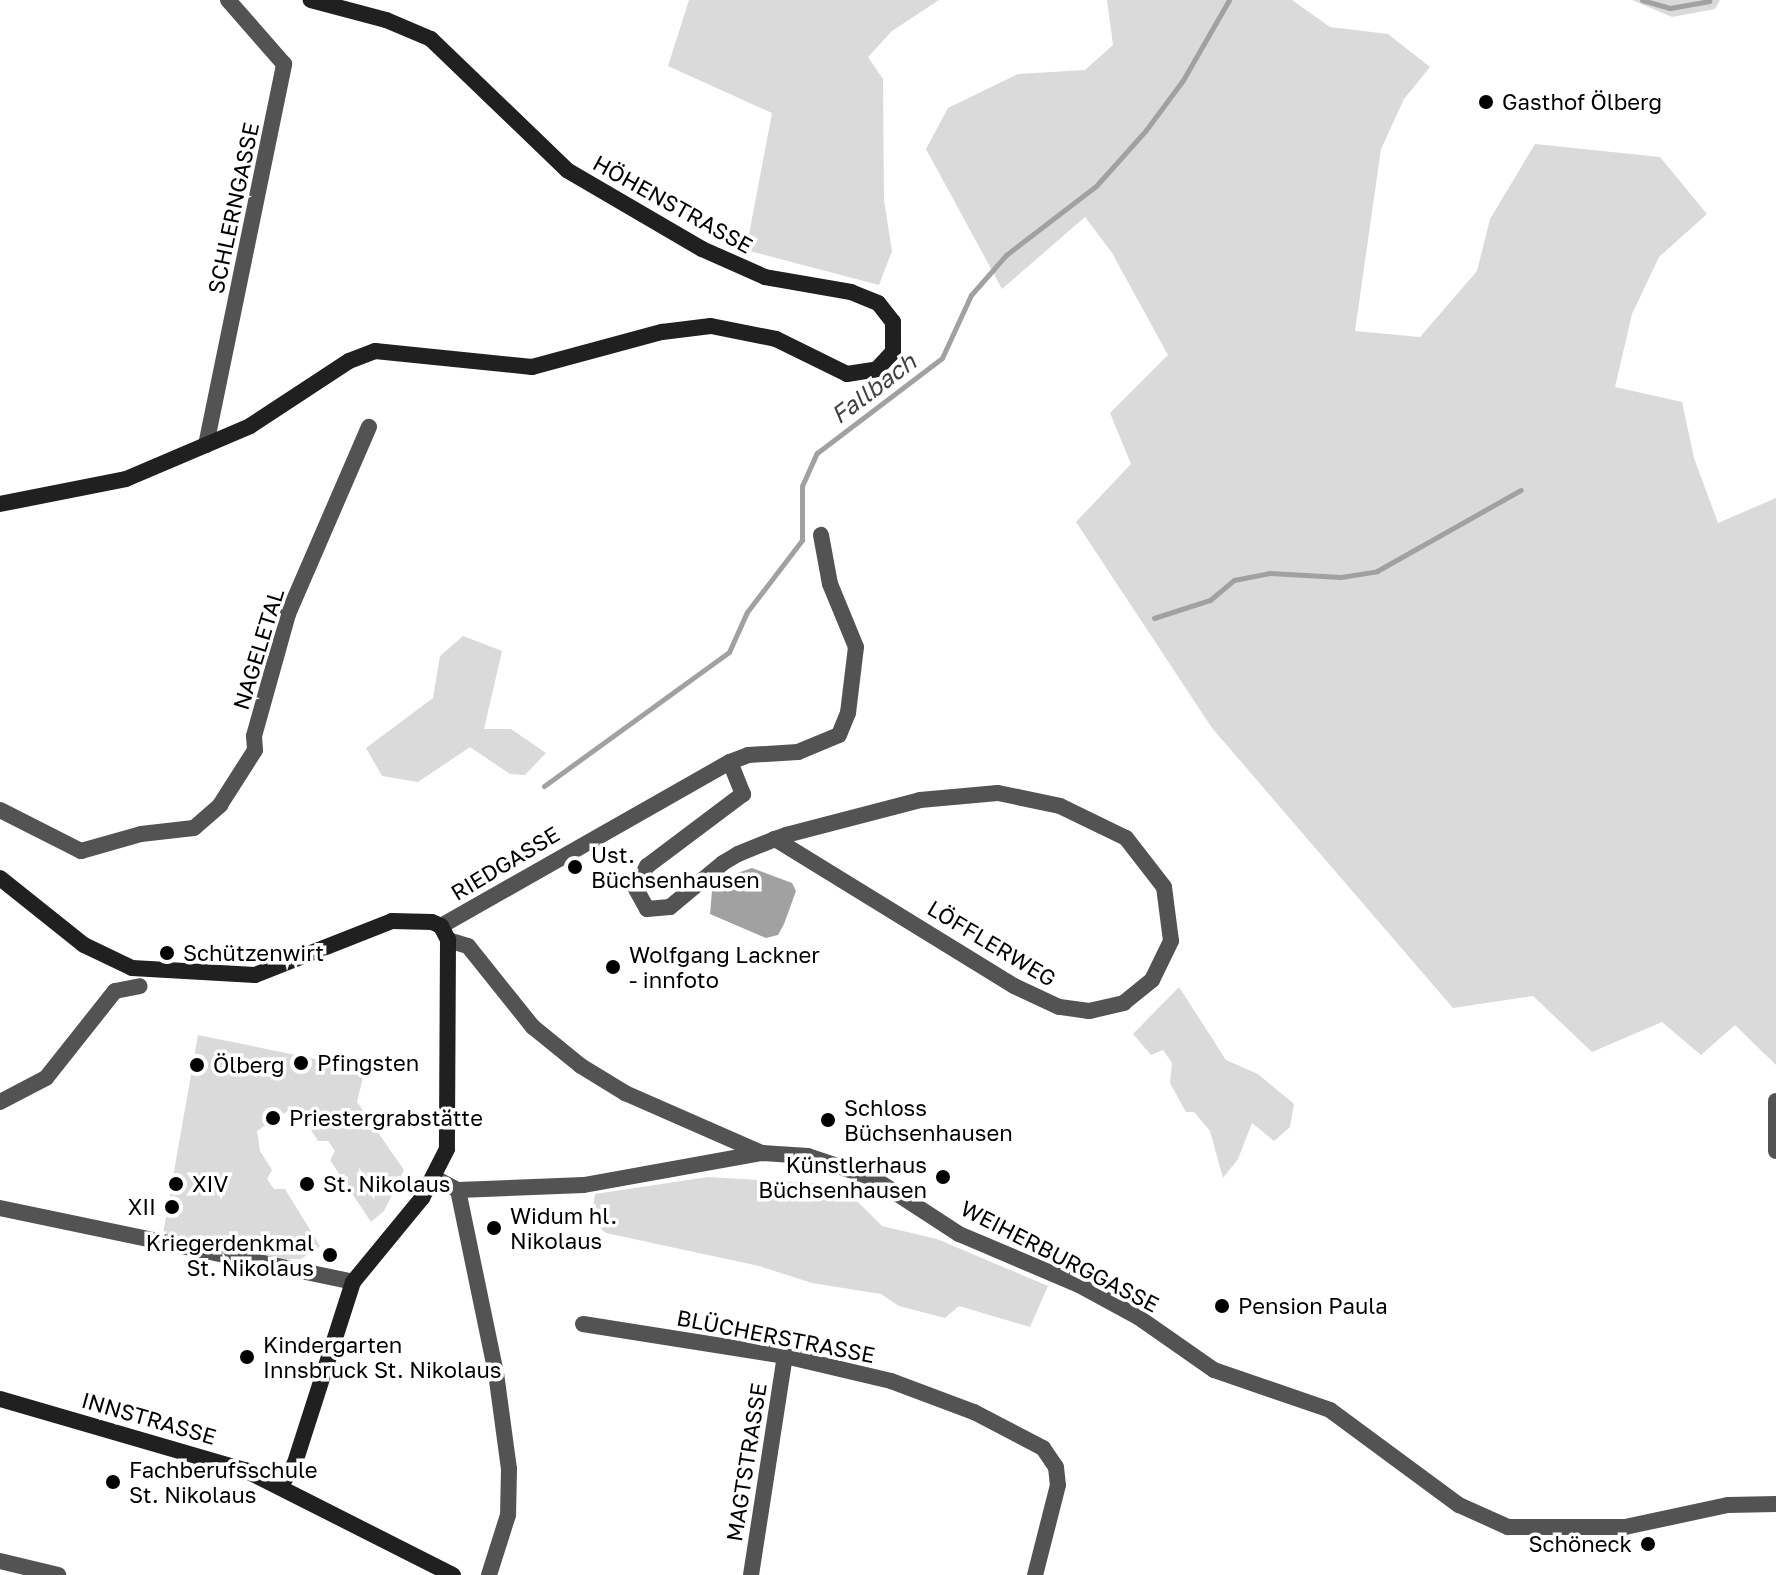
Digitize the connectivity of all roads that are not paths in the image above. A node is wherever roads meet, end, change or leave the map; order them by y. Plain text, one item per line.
1 (228, 0) edge
2 (311, 0) edge
3 (369, 427) dead end
4 (206, 445) junction
5 (0, 504) edge
6 (821, 535) dead end
7 (730, 762) junction
8 (0, 810) edge
9 (775, 839) junction
10 (0, 878) edge
11 (445, 933) junction
12 (140, 986) dead end
13 (1776, 1101) edge
14 (0, 1102) edge
15 (1776, 1151) edge
16 (762, 1153) junction
17 (435, 1178) junction
18 (458, 1190) junction
19 (0, 1208) edge
20 (353, 1282) junction
21 (583, 1324) dead end
22 (785, 1356) junction
23 (0, 1399) edge
24 (281, 1485) junction
25 (1776, 1504) edge
26 (0, 1561) edge
27 (58, 1575) edge
28 (453, 1575) edge
29 (489, 1575) edge
30 (751, 1575) edge
31 (1035, 1575) edge

1 - 4 street, SCHLERNGASSE
2 - 4 street, HÖHENSTRASSE
3 - 8 street, NAGELETAL
4 - 5 street, HÖHENSTRASSE
6 - 7 street, RIEDGASSE
7 - 9 street, LÖFFLERWEG
7 - 11 street, RIEDGASSE
9 - 9 street, LÖFFLERWEG
10 - 11 street, RIEDGASSE
11 - 16 street, WEIHERBURGGASSE
11 - 17 street
12 - 14 street
13 - 15 street
16 - 18 street, WEIHERBURGGASSE
16 - 25 street, WEIHERBURGGASSE
17 - 18 street, WEIHERBURGGASSE
17 - 20 street
18 - 29 street
19 - 20 street
20 - 24 street
21 - 22 street, BLÜCHERSTRASSE
22 - 30 street, MAGTSTRASSE
22 - 31 street, BLÜCHERSTRASSE
23 - 24 street, INNSTRASSE
24 - 28 street, INNSTRASSE
26 - 27 street

